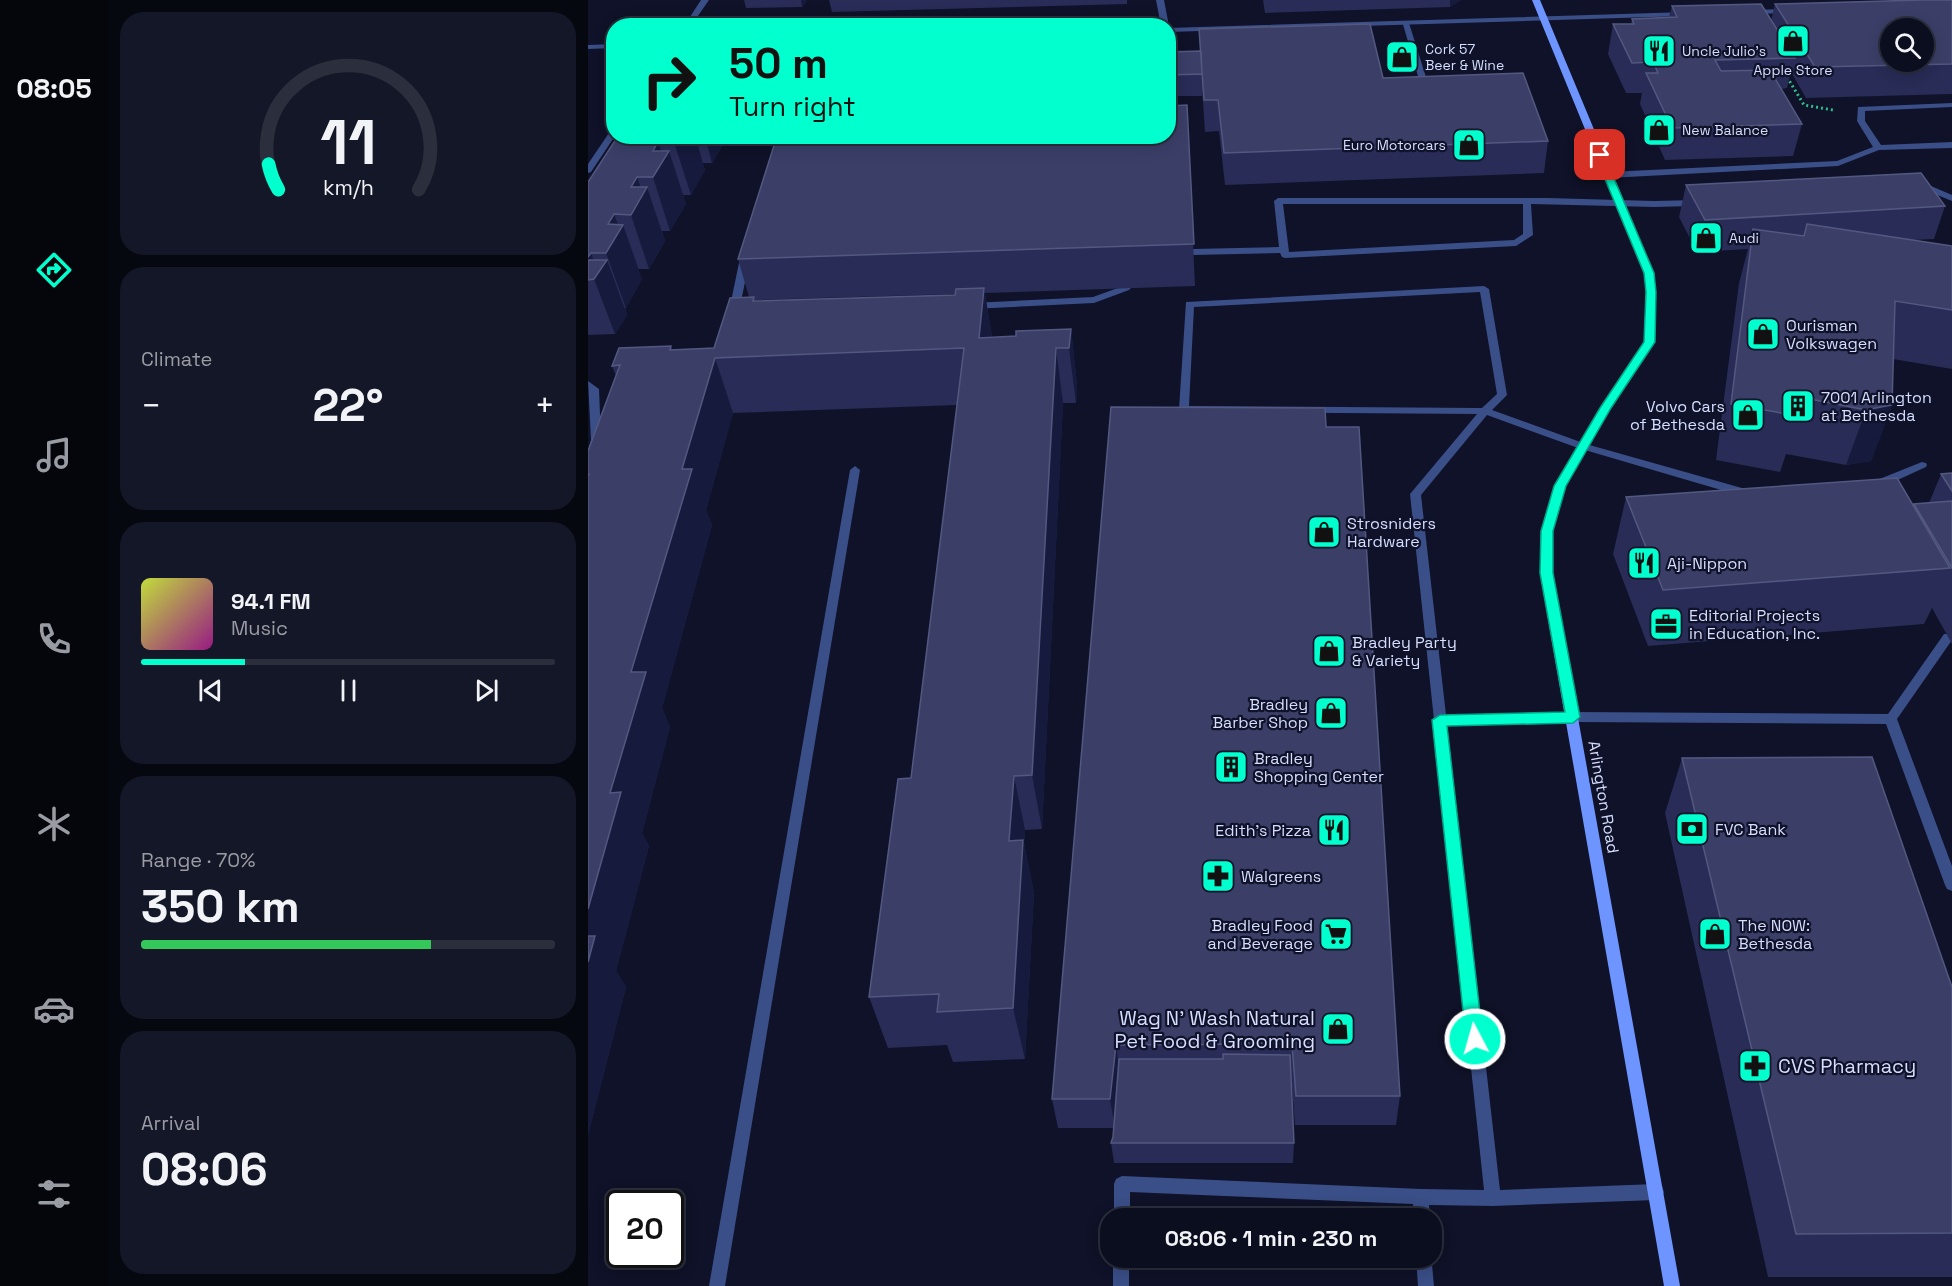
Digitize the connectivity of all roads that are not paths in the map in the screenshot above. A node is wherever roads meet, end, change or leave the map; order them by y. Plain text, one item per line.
1 (705, 0) edge
2 (1160, 0) edge
3 (1536, 0) edge
4 (1768, 0) edge
5 (1776, 11) junction
6 (1798, 11) edge
7 (1740, 12) edge
8 (1693, 14) edge
9 (693, 18) edge
10 (1163, 18) edge
11 (1543, 18) junction
12 (1405, 23) junction
13 (1176, 30) edge
14 (606, 46) edge
15 (588, 47) edge
16 (1426, 94) edge
17 (1952, 105) edge
18 (606, 144) edge
19 (1952, 146) edge
20 (1878, 148) junction
21 (588, 170) edge
22 (1608, 175) junction
23 (1908, 191) edge
24 (1952, 198) edge
25 (1527, 201) junction
26 (1711, 202) edge
27 (1620, 203) junction
28 (1284, 249) junction
29 (746, 252) edge
30 (1194, 252) edge
31 (1126, 288) dead end
32 (1029, 291) dead end
33 (1027, 303) junction
34 (956, 306) edge
35 (745, 315) edge
36 (588, 384) edge
37 (1485, 411) junction
38 (1582, 446) junction
39 (1922, 465) dead end
40 (855, 470) dead end
41 (588, 472) edge
42 (1864, 486) edge
43 (1763, 492) edge
44 (1948, 637) dead end
45 (1573, 717) junction
46 (1891, 719) junction
47 (1440, 720) junction
48 (1952, 885) edge
49 (1656, 1192) junction
50 (1421, 1197) junction
51 (1493, 1198) junction
52 (1122, 1208) edge
53 (1422, 1208) edge
54 (1121, 1268) edge
55 (1425, 1268) edge
56 (717, 1286) edge
57 (1121, 1286) edge
58 (1426, 1286) edge
59 (1672, 1286) edge

1 - 9 street
2 - 10 street
3 - 11 main road, Arlington Road
4 - 5 street
5 - 6 street
5 - 7 street
8 - 11 street
11 - 12 street
11 - 22 main road, Arlington Road
12 - 13 street
12 - 16 street
14 - 15 street
17 - 20 street
18 - 21 street
19 - 20 street
20 - 22 street
22 - 27 main road, Arlington Road
23 - 24 street
25 - 27 street
25 - 28 street
25 - 28 street
26 - 27 street
27 - 38 main road, Arlington Road
28 - 30 street
29 - 35 street
31 - 33 street
32 - 33 street
33 - 34 street
36 - 41 street
37 - 37 street
37 - 38 street
37 - 47 street
38 - 43 street
38 - 45 main road, Arlington Road
39 - 42 street
40 - 56 street
44 - 46 street
45 - 46 street
45 - 47 street
45 - 49 main road, Arlington Road
46 - 48 street
47 - 51 street
49 - 51 street
49 - 59 main road, Arlington Road
50 - 51 street
50 - 52 street
50 - 53 street
54 - 57 street
55 - 58 street

